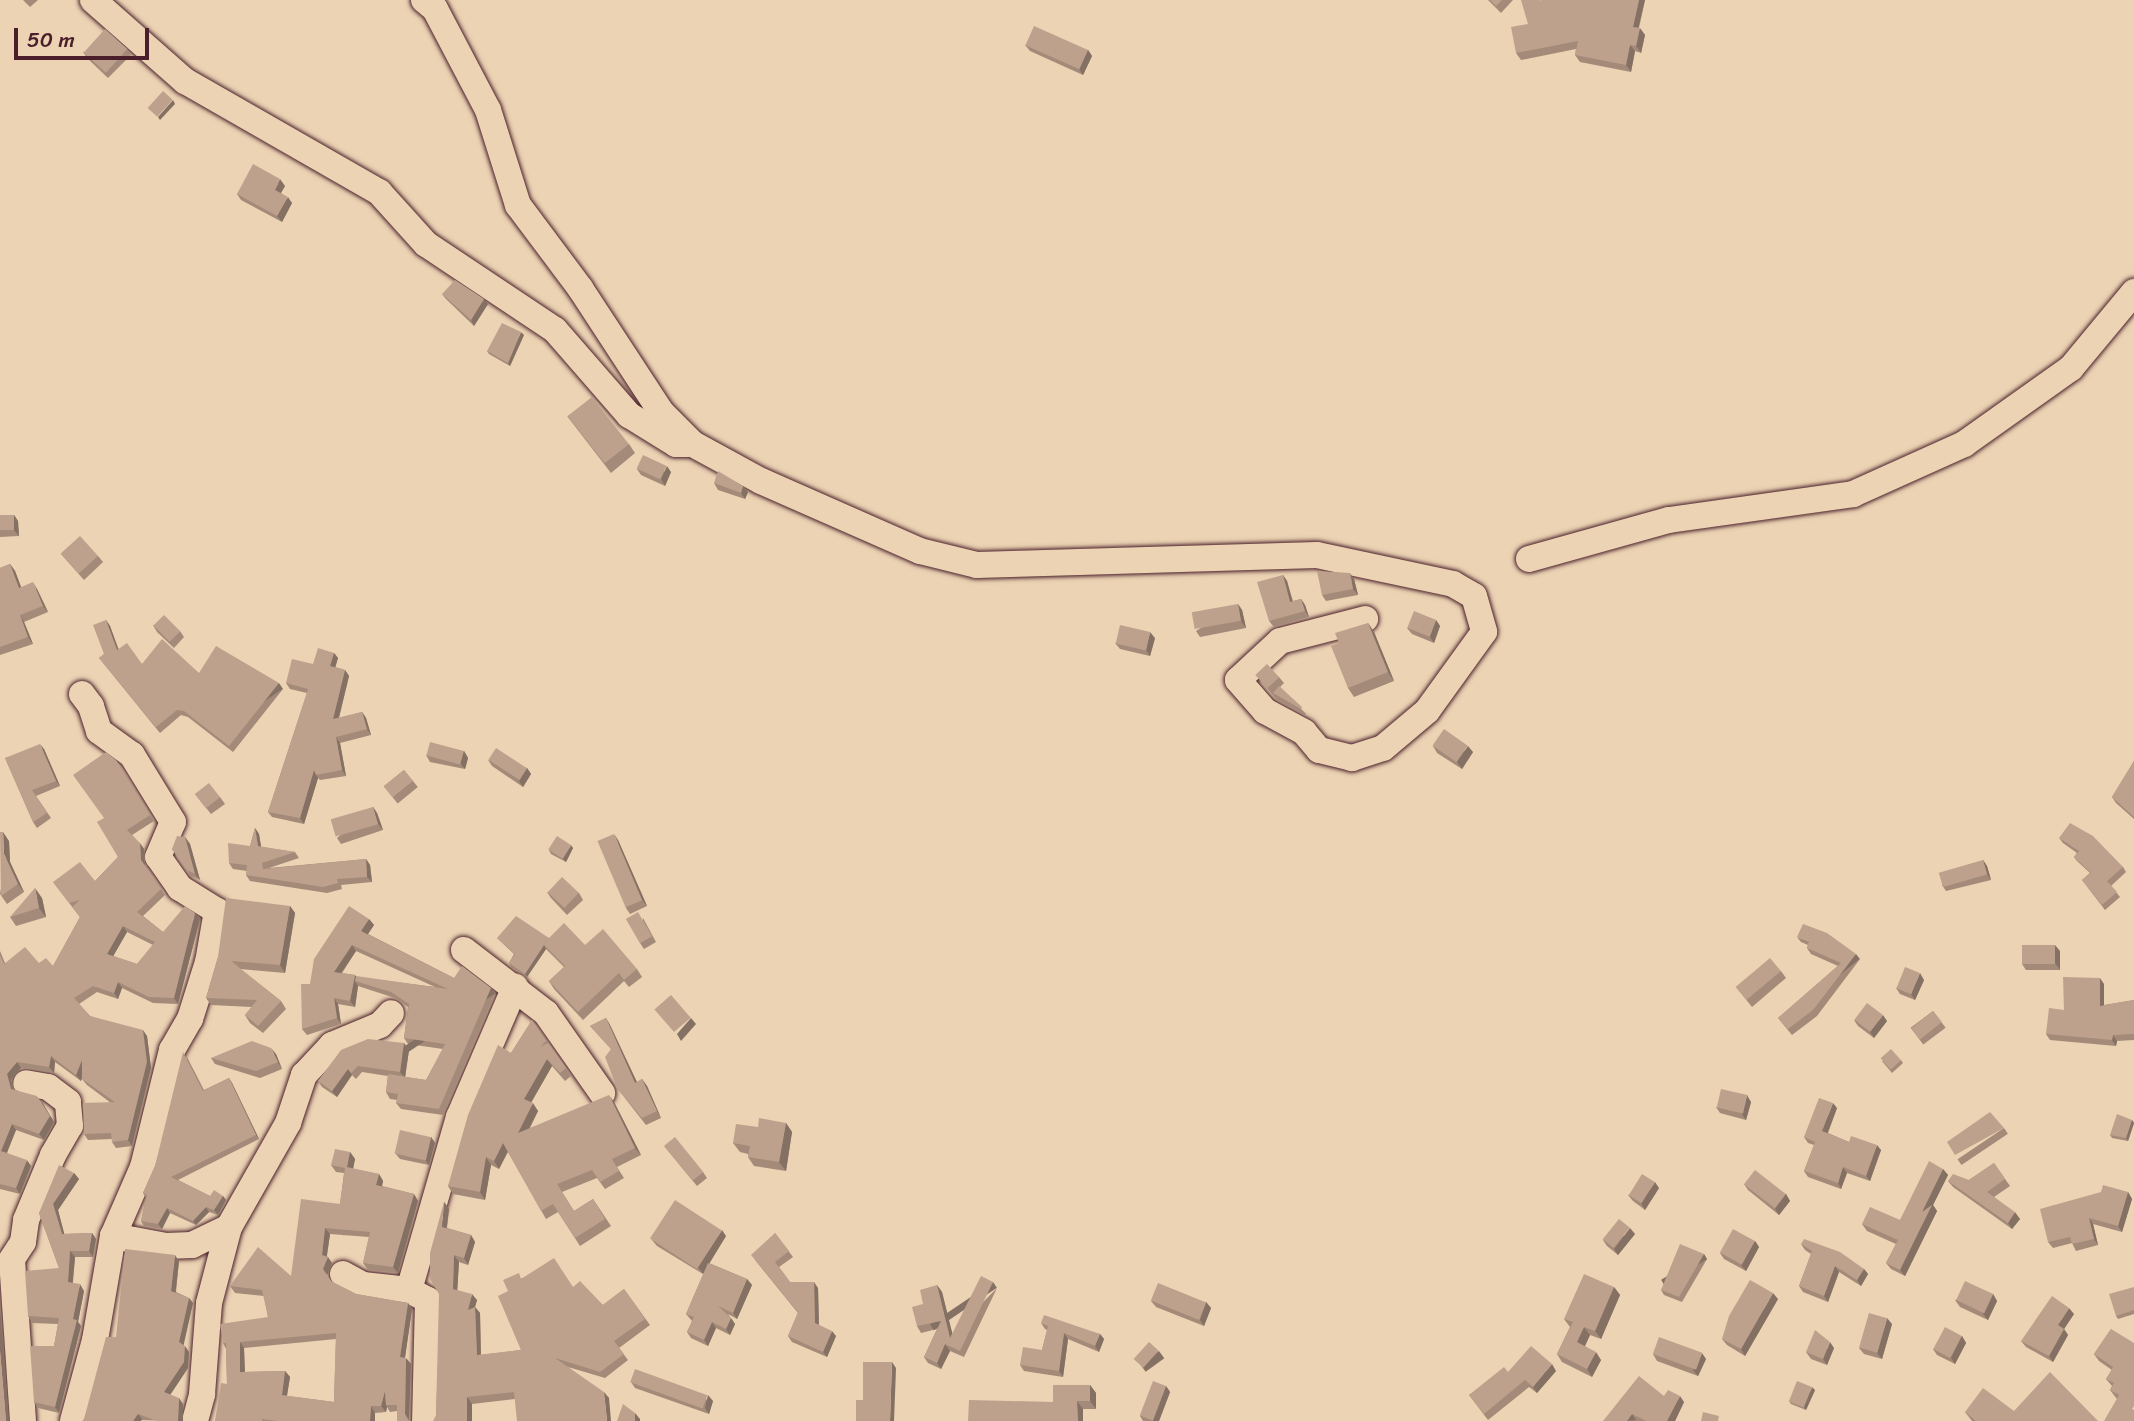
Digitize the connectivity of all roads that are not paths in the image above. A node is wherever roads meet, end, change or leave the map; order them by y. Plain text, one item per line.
1 (93, 0) edge
2 (424, 0) edge
3 (2134, 292) edge
4 (693, 444) junction
5 (1530, 559) dead end
6 (1365, 619) dead end
7 (82, 694) dead end
8 (464, 950) dead end
9 (515, 987) junction
10 (391, 1013) dead end
11 (26, 1083) dead end
12 (602, 1093) dead end
13 (229, 1227) junction
14 (113, 1236) junction
15 (343, 1274) dead end
16 (409, 1290) junction
17 (23, 1421) edge
18 (73, 1421) edge
19 (195, 1421) edge
20 (425, 1421) edge

1 - 4 street
2 - 4 street
3 - 5 street
4 - 6 street
7 - 14 street
8 - 9 street
9 - 12 street
9 - 16 street
10 - 13 street
11 - 17 street
13 - 14 street
13 - 19 street
14 - 18 street
15 - 16 street
16 - 20 street

